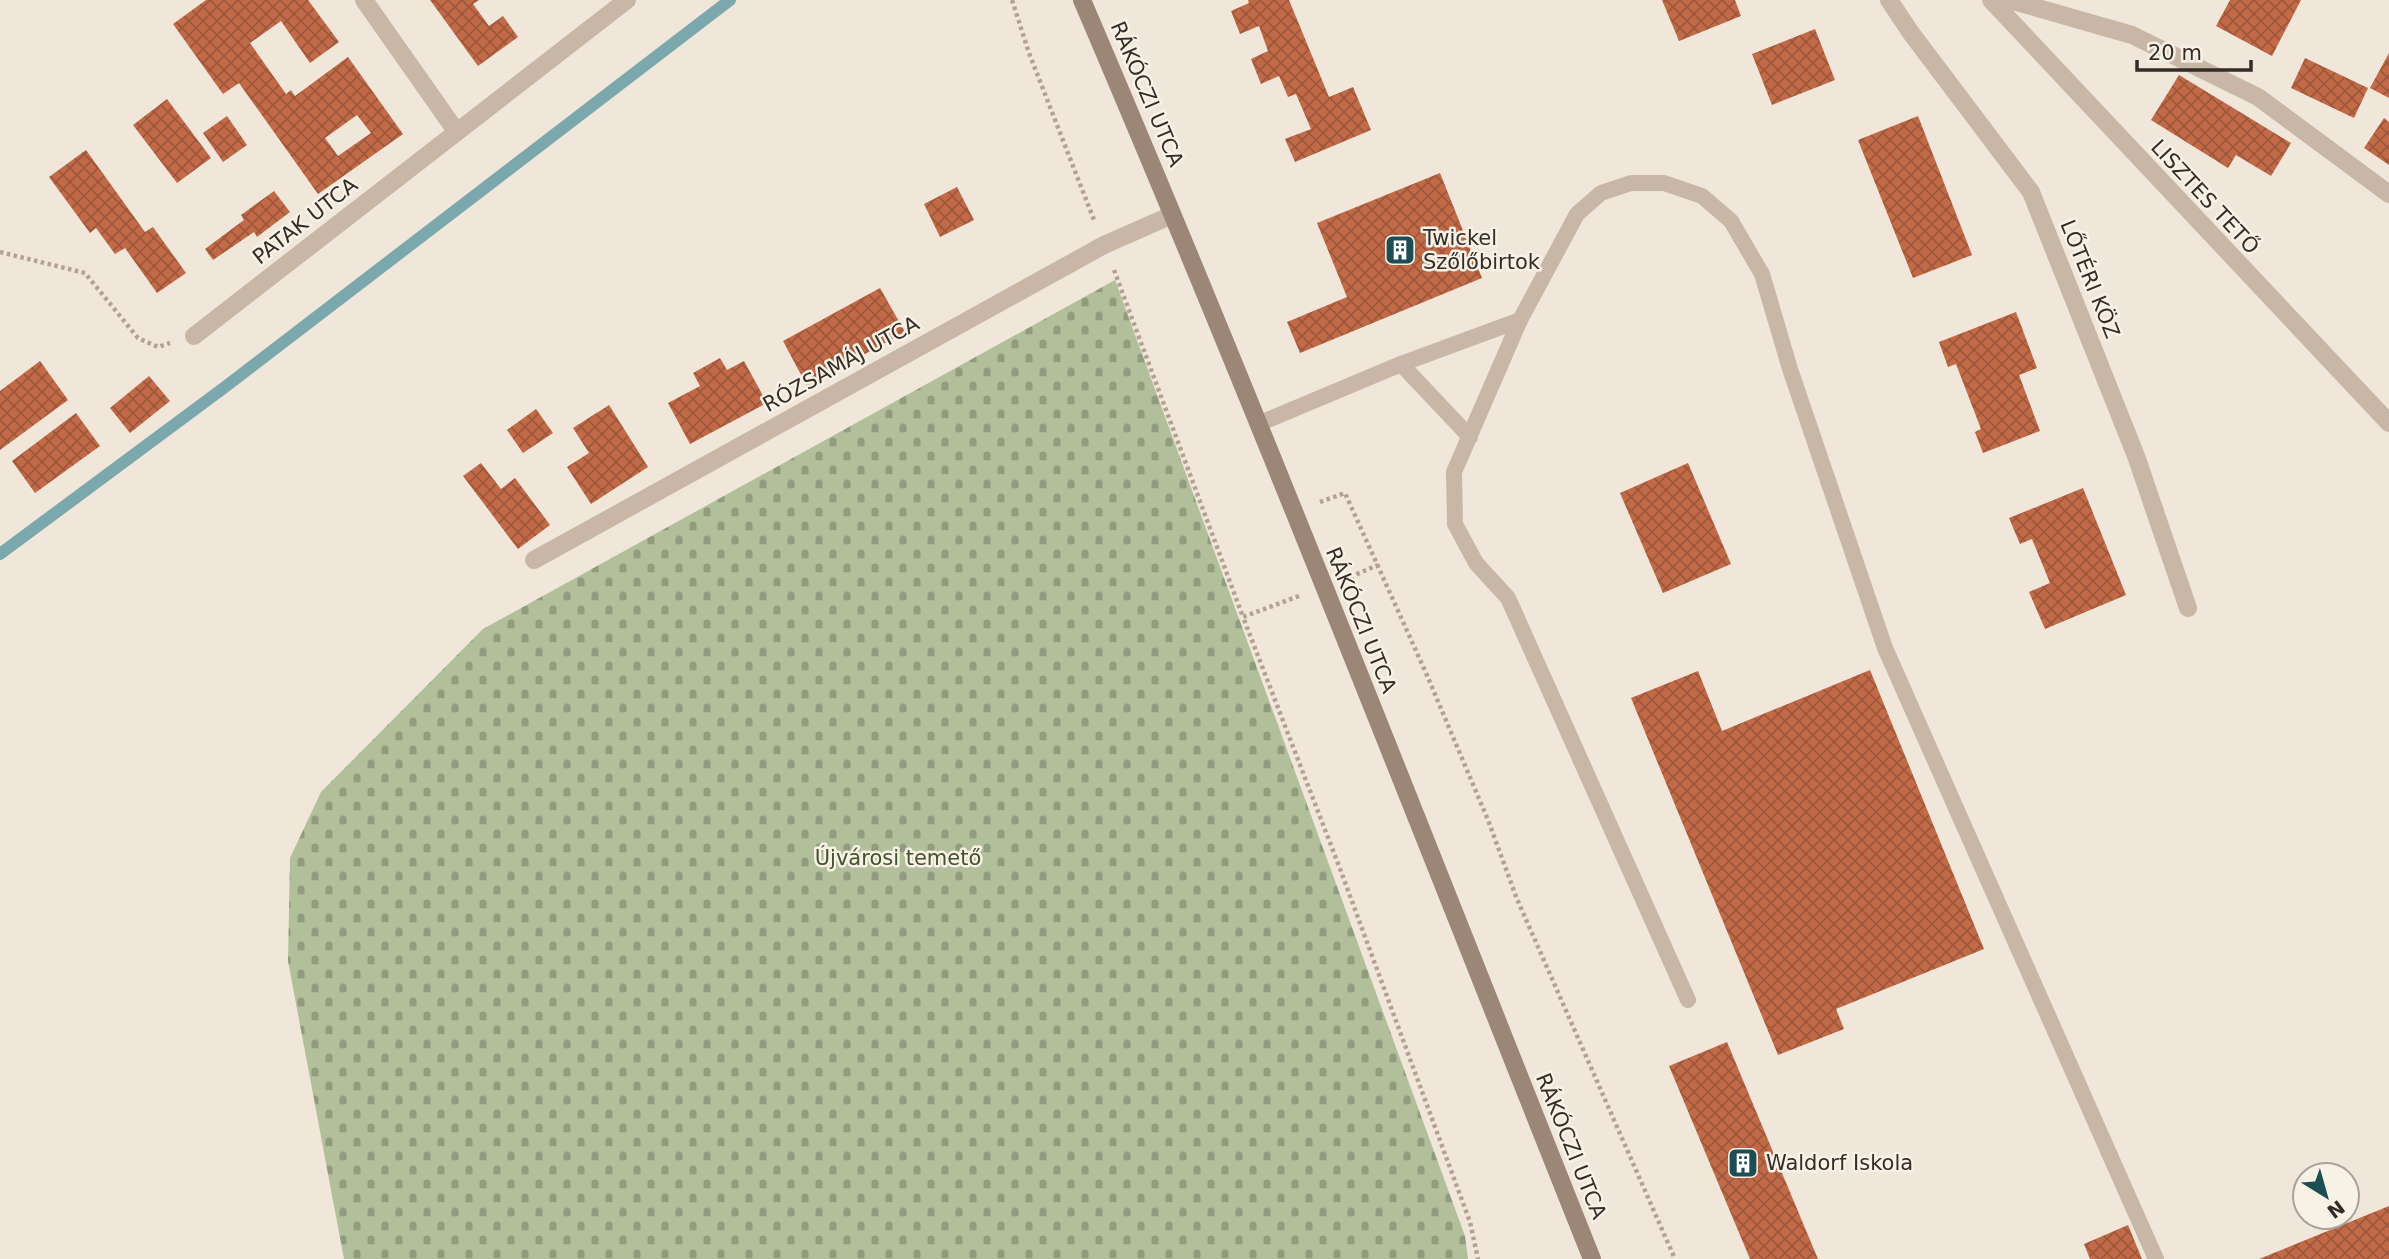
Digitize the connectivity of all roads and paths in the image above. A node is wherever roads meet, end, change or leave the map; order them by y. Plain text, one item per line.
1 (363, 0) edge
2 (627, 0) edge
3 (1012, 0) edge
4 (1082, 0) edge
5 (1889, 0) edge
6 (1991, 0) edge
7 (2010, 0) edge
8 (456, 131) junction
9 (2389, 194) edge
10 (1172, 215) junction
11 (1104, 245) junction
12 (0, 252) edge
13 (1520, 320) junction
14 (194, 336) joint
15 (1401, 364) junction
16 (2389, 423) edge
17 (1258, 424) junction
18 (1470, 437) junction
19 (1293, 511) junction
20 (534, 560) dead end
21 (1324, 587) junction
22 (2189, 608) dead end
23 (1243, 617) junction
24 (1688, 1000) dead end
25 (1588, 1254) edge
26 (1478, 1259) edge
27 (1675, 1259) edge
28 (2156, 1259) edge

1 - 8 street
2 - 8 street, PATAK UTCA
3 - 11 path
4 - 10 street, RÁKÓCZI UTCA
5 - 22 street, LŐTÉRI KÖZ
6 - 16 street, LISZTES TETŐ
7 - 9 street
8 - 14 street, PATAK UTCA
10 - 11 street, RÓZSAMÁJ UTCA
10 - 17 street, RÁKÓCZI UTCA
11 - 20 street, RÓZSAMÁJ UTCA
11 - 23 path
12 - 14 path
13 - 15 lane
13 - 18 lane
13 - 28 lane
15 - 17 lane
15 - 18 lane
17 - 19 street, RÁKÓCZI UTCA
18 - 24 lane
19 - 21 street, RÁKÓCZI UTCA
19 - 27 path
21 - 23 path
21 - 25 street, RÁKÓCZI UTCA
23 - 26 path

